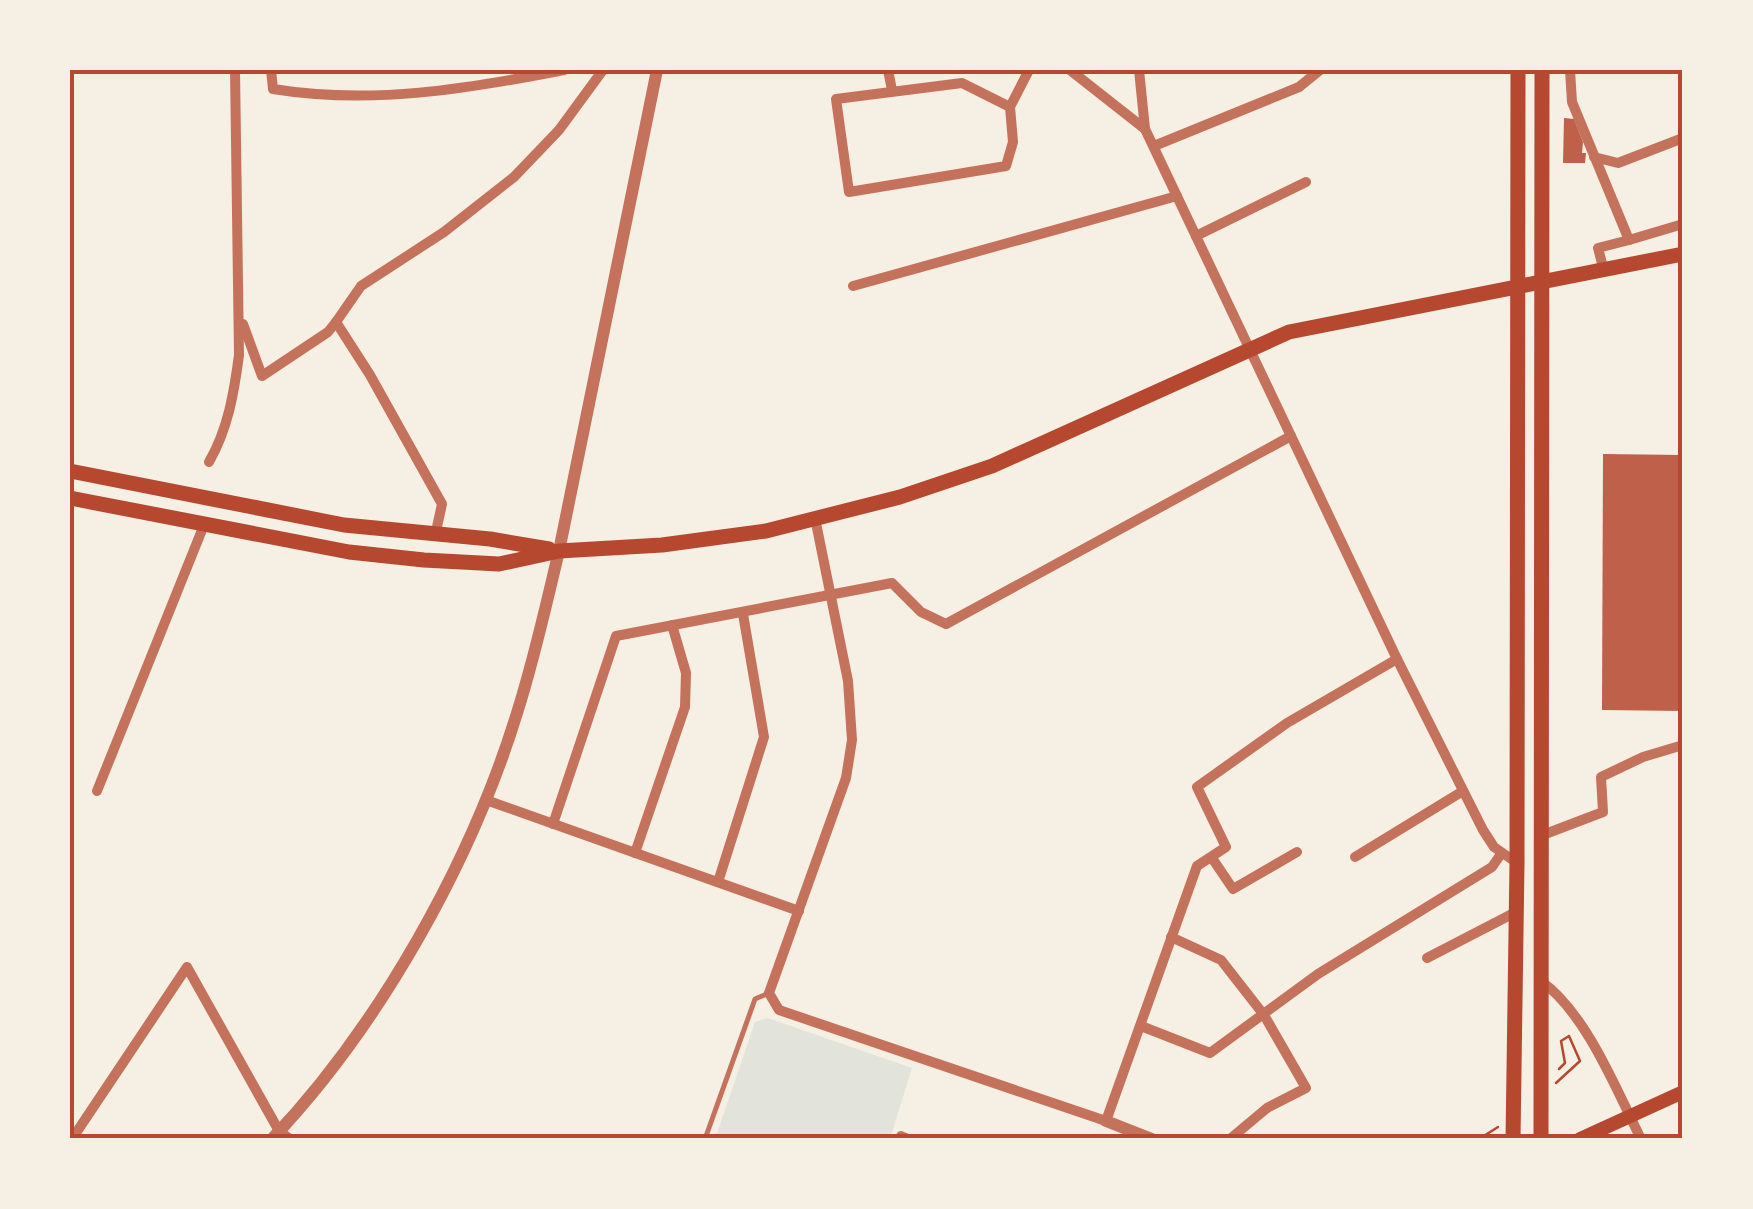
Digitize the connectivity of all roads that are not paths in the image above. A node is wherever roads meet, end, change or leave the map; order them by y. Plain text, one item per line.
1 (234, 70) edge
2 (271, 70) edge
3 (564, 70) edge
4 (603, 70) edge
5 (657, 70) edge
6 (888, 70) edge
7 (1029, 70) edge
8 (1070, 70) edge
9 (1138, 70) edge
10 (1320, 70) edge
11 (1518, 70) edge
12 (1542, 70) edge
13 (1570, 70) edge
14 (892, 90) junction
15 (1010, 106) junction
16 (1146, 129) junction
17 (1683, 138) edge
18 (1154, 146) junction
19 (1594, 157) junction
20 (1306, 182) dead end
21 (1177, 196) junction
22 (1683, 224) edge
23 (1196, 236) junction
24 (1629, 240) junction
25 (1683, 254) edge
26 (1604, 270) junction
27 (1542, 282) junction
28 (853, 286) dead end
29 (1517, 287) junction
30 (240, 313) junction
31 (336, 322) junction
32 (1249, 348) junction
33 (1291, 436) junction
34 (209, 462) dead end
35 (70, 471) edge
36 (70, 498) edge
37 (814, 518) junction
38 (204, 526) junction
39 (435, 536) junction
40 (558, 551) junction
41 (832, 594) junction
42 (743, 614) junction
43 (672, 626) junction
44 (1397, 659) junction
45 (1683, 745) edge
46 (98, 791) dead end
47 (1463, 791) junction
48 (486, 800) junction
49 (553, 824) junction
50 (1540, 836) junction
51 (1297, 852) dead end
52 (635, 853) junction
53 (1501, 854) junction
54 (1355, 857) dead end
55 (1212, 858) junction
56 (1517, 863) junction
57 (718, 882) junction
58 (798, 911) junction
59 (1516, 912) junction
60 (1172, 937) junction
61 (1427, 958) dead end
62 (1540, 980) junction
63 (769, 994) junction
64 (1264, 1015) junction
65 (1141, 1026) junction
66 (1683, 1092) edge
67 (1630, 1117) junction
68 (1106, 1121) junction
69 (280, 1136) edge
70 (72, 1139) edge
71 (705, 1139) edge
72 (900, 1139) edge
73 (908, 1139) edge
74 (1152, 1139) edge
75 (1230, 1139) edge
76 (1513, 1139) edge
77 (1541, 1139) edge
78 (1580, 1139) edge
79 (1641, 1139) edge

1 - 30 street
2 - 3 street
4 - 31 street
5 - 40 street
6 - 14 street
7 - 15 street
8 - 16 street
9 - 16 street
10 - 18 street
11 - 29 main road
12 - 27 main road
13 - 19 street
14 - 15 street
14 - 15 street
16 - 18 street
17 - 19 street
18 - 21 street
19 - 24 street
20 - 23 street
21 - 23 street
21 - 28 street
22 - 24 street
23 - 32 street
24 - 26 street
25 - 26 main road
26 - 27 main road
27 - 29 main road
27 - 50 main road
29 - 32 main road
29 - 56 main road
30 - 31 street
30 - 34 street
31 - 39 street
32 - 33 street
32 - 37 main road
33 - 41 street
33 - 44 street
35 - 39 main road
36 - 38 main road
37 - 40 main road
37 - 41 street
38 - 40 main road
38 - 46 street
39 - 40 main road
40 - 48 street
41 - 42 street
41 - 58 street
42 - 43 street
42 - 57 street
43 - 49 street
43 - 52 street
44 - 47 street
44 - 55 street
45 - 50 street
47 - 53 street
47 - 54 street
48 - 49 street
48 - 69 street
49 - 52 street
50 - 62 main road
51 - 55 street
52 - 57 street
53 - 56 street
53 - 64 street
55 - 60 street
56 - 59 main road
57 - 58 street
58 - 63 street
59 - 61 street
59 - 76 main road
60 - 64 street
60 - 65 street
62 - 67 street
62 - 77 main road
63 - 68 street
63 - 71 lane
64 - 65 street
64 - 75 street
65 - 68 street
66 - 67 main road
67 - 78 main road
67 - 79 street
68 - 74 street
69 - 70 street
72 - 73 street

